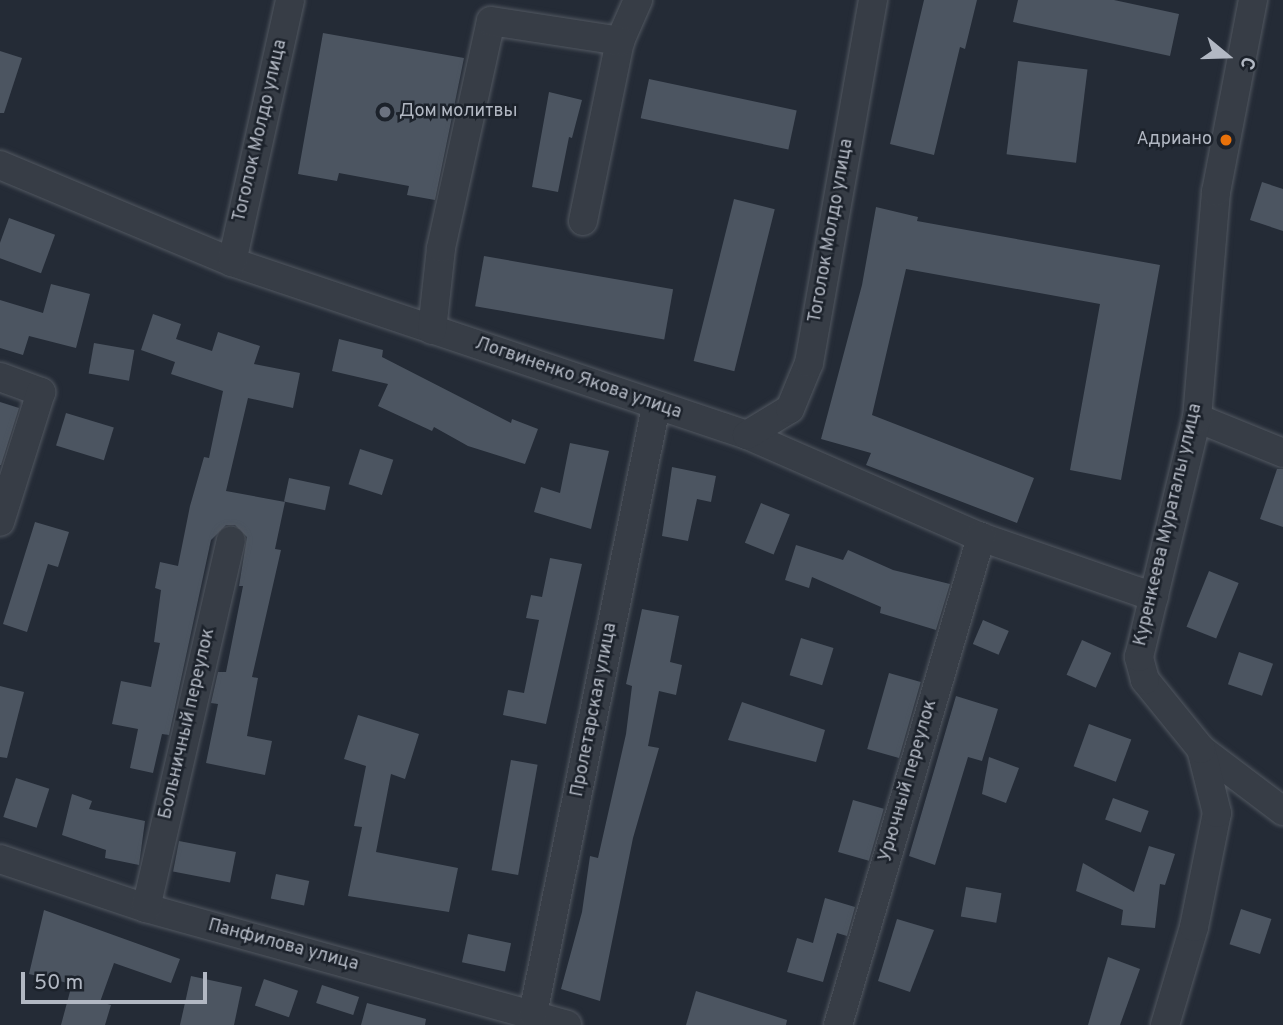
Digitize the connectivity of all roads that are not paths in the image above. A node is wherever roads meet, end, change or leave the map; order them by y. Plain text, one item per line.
1 (290, 0) edge
2 (638, 0) edge
3 (873, 0) edge
4 (1253, 0) edge
5 (620, 41) junction
6 (0, 165) edge
7 (583, 221) dead end
8 (232, 262) junction
9 (432, 330) junction
10 (0, 377) edge
11 (656, 406) junction
12 (1197, 418) junction
13 (747, 435) junction
14 (1283, 453) edge
15 (0, 522) edge
16 (981, 537) junction
17 (230, 541) dead end
18 (1153, 597) junction
19 (1201, 749) junction
20 (1283, 811) edge
21 (0, 859) edge
22 (146, 908) junction
23 (533, 1014) junction
24 (567, 1025) edge
25 (838, 1025) edge
26 (1165, 1025) edge

1 - 8 street, Тоголок Молдо улица
2 - 5 street
3 - 13 street, Тоголок Молдо улица
4 - 12 street, Куренкеева Мураталы улица
5 - 7 street
5 - 9 street
6 - 8 street, Логвиненко Якова улица
8 - 9 street, Логвиненко Якова улица
9 - 11 street, Логвиненко Якова улица
10 - 15 street
11 - 13 street, Логвиненко Якова улица
11 - 23 street, Пролетарская улица
12 - 14 street
12 - 18 street, Куренкеева Мураталы улица
13 - 16 street, Логвиненко Якова улица
16 - 18 street, Логвиненко Якова улица
16 - 25 street, Урючный переулок
17 - 22 street, Больничный переулок
18 - 19 street, Куренкеева Мураталы улица
19 - 20 street
19 - 26 street, Куренкеева Мураталы улица
21 - 22 street, Панфилова улица
22 - 23 street, Панфилова улица
23 - 24 street, Панфилова улица

